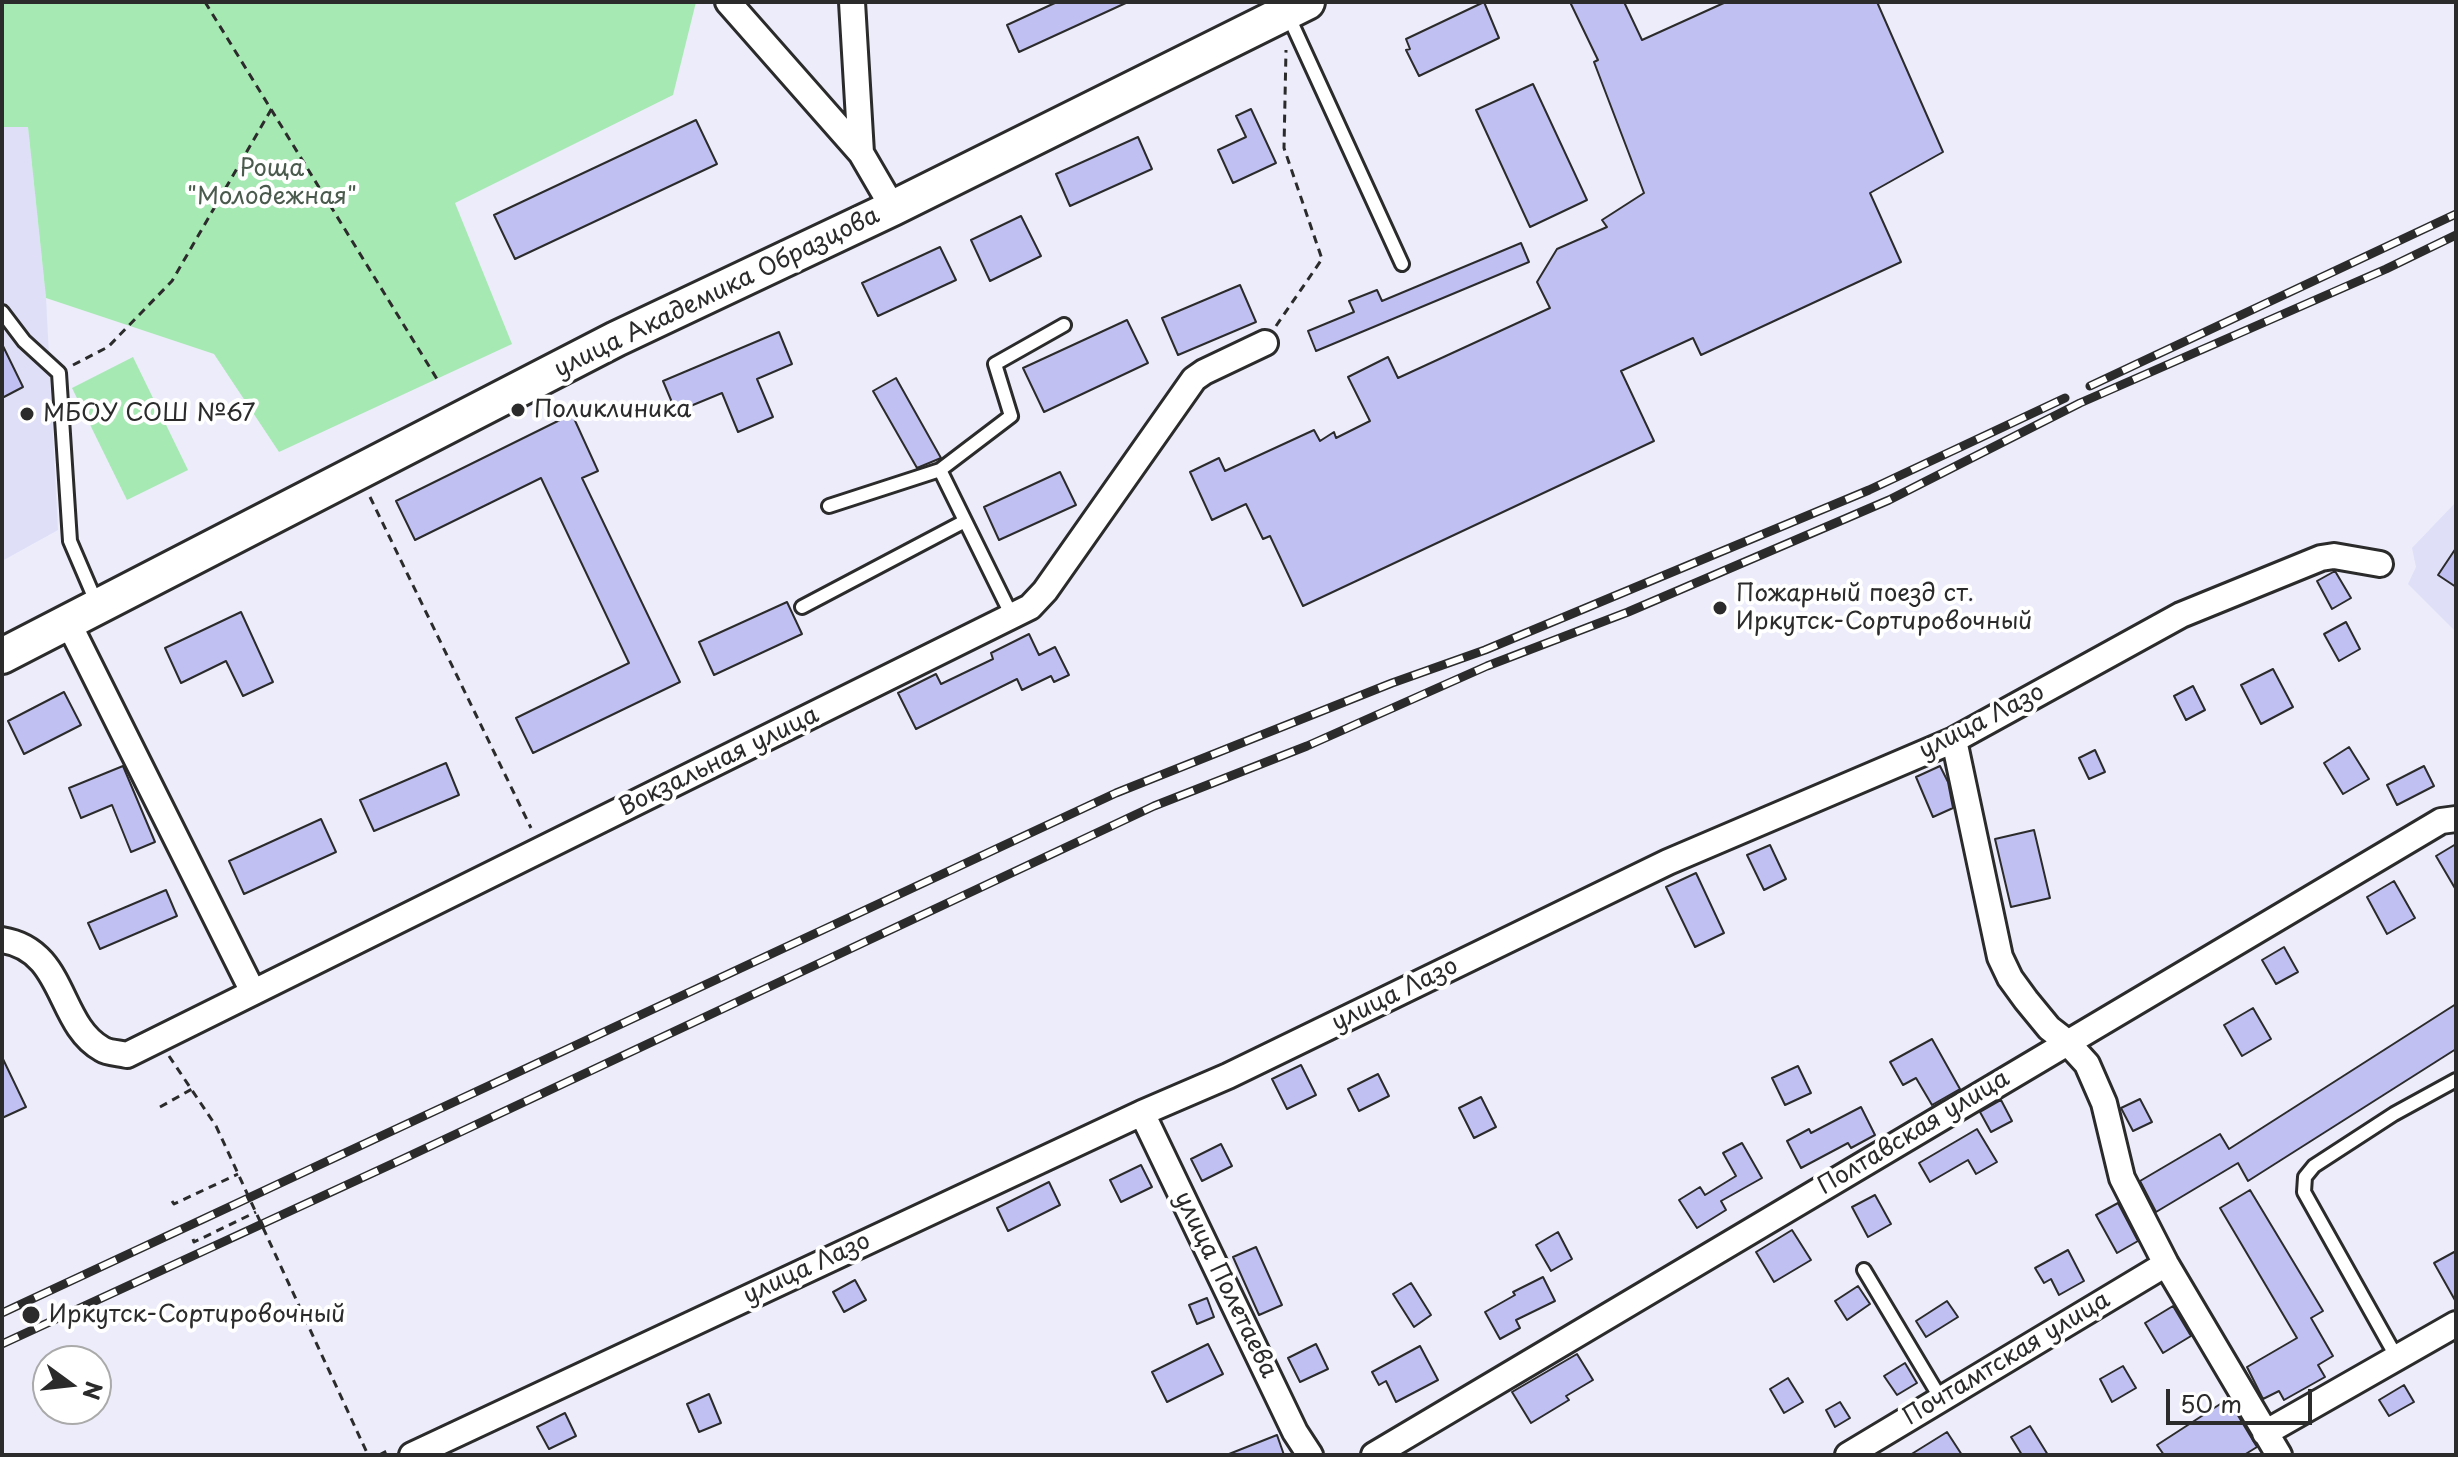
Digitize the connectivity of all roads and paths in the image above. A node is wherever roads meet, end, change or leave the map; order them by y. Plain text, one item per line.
1 (205, 2) edge
2 (728, 2) edge
3 (852, 2) edge
4 (1297, 7) edge
5 (272, 108) junction
6 (861, 153) junction
7 (893, 208) junction
8 (1402, 264) dead end
9 (2, 312) edge
10 (1064, 325) dead end
11 (1265, 343) joint
12 (59, 373) junction
13 (437, 379) dead end
14 (940, 470) junction
15 (358, 472) junction
16 (829, 506) dead end
17 (965, 521) junction
18 (2380, 564) dead end
19 (802, 607) dead end
20 (83, 614) junction
21 (1012, 616) junction
22 (2, 656) edge
23 (1954, 740) junction
24 (2456, 819) edge
25 (542, 850) junction
26 (2, 940) edge
27 (253, 992) junction
28 (2067, 1042) junction
29 (180, 1071) dead end
30 (2456, 1080) edge
31 (192, 1089) junction
32 (160, 1107) dead end
33 (1142, 1113) junction
34 (238, 1174) junction
35 (173, 1202) dead end
36 (256, 1212) junction
37 (194, 1240) dead end
38 (2166, 1264) junction
39 (1864, 1270) dead end
40 (2456, 1324) edge
41 (2397, 1358) junction
42 (1941, 1399) junction
43 (2265, 1433) junction
44 (368, 1455) edge
45 (412, 1455) edge
46 (1310, 1455) edge
47 (1374, 1455) edge
48 (1848, 1455) edge
49 (2279, 1455) edge

1 - 5 path
2 - 6 street
3 - 6 street
4 - 7 street, улица Академика Образцова
4 - 8 lane
4 - 11 path
5 - 12 path
5 - 13 path
6 - 7 street
7 - 15 street, улица Академика Образцова
9 - 12 lane
10 - 14 lane
11 - 21 street, Вокзальная улица
12 - 20 lane
14 - 16 lane
14 - 17 lane
15 - 20 street, улица Академика Образцова
15 - 25 path
17 - 19 lane
17 - 21 lane
18 - 23 street, улица Лазо
20 - 22 street, улица Академика Образцова
20 - 27 street
21 - 25 street, Вокзальная улица
23 - 28 street
23 - 33 street, улица Лазо
24 - 28 street, Полтавская улица
25 - 27 street, Вокзальная улица
26 - 27 street, Вокзальная улица
28 - 38 street
28 - 47 street, Полтавская улица
29 - 31 path
30 - 41 lane
31 - 32 path
31 - 34 path, bridge
33 - 45 street, улица Лазо
33 - 46 street, улица Полетаева
34 - 35 path
34 - 36 path, bridge
36 - 37 path
36 - 44 path, bridge
38 - 42 street, Почтамтская улица
38 - 43 street
39 - 42 lane
40 - 41 street
41 - 43 street
42 - 48 street, Почтамтская улица
43 - 49 street

